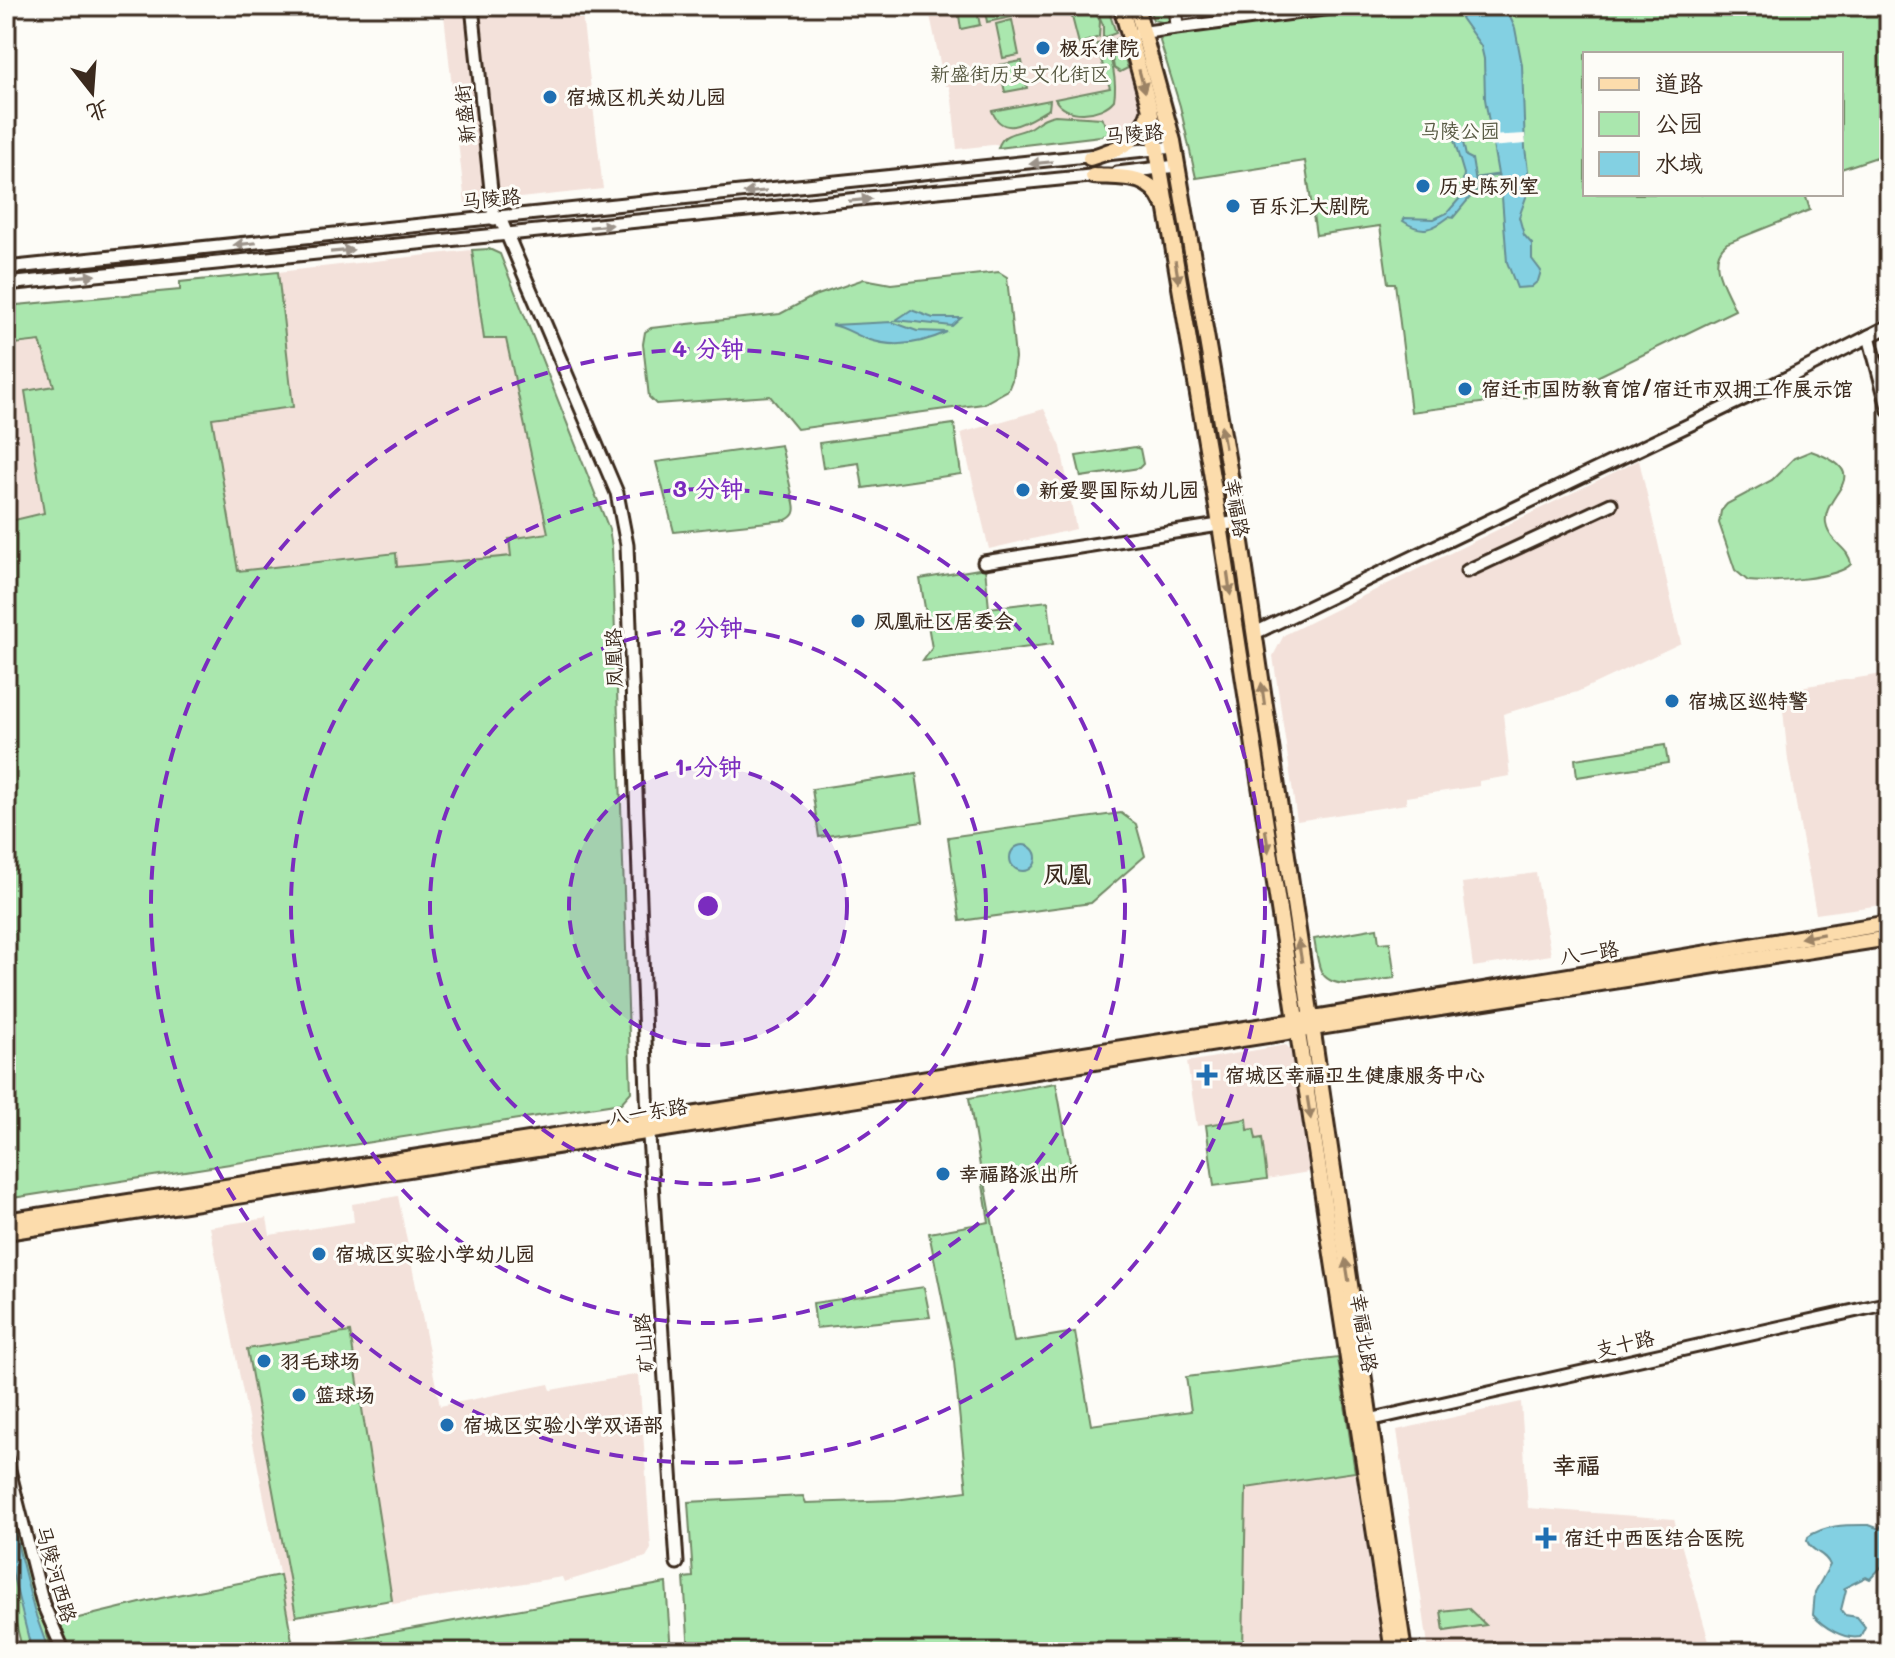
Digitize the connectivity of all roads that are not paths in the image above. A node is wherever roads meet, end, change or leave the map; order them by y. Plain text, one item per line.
1 (472, 6) edge
2 (1121, 6) edge
3 (1136, 6) edge
4 (1175, 6) edge
5 (1347, 6) edge
6 (1177, 26) junction
7 (1137, 33) junction
8 (1150, 109) junction
9 (1174, 147) junction
10 (1157, 150) junction
11 (1090, 158) junction
12 (1177, 166) junction
13 (1160, 168) junction
14 (1093, 176) junction
15 (497, 218) junction
16 (1168, 218) junction
17 (506, 236) junction
18 (6, 268) edge
19 (6, 284) edge
20 (1889, 326) edge
21 (1869, 336) junction
22 (1889, 411) edge
23 (1611, 504) dead end
24 (1238, 522) junction
25 (1220, 525) junction
26 (984, 562) dead end
27 (1467, 571) dead end
28 (1255, 633) junction
29 (1889, 923) edge
30 (1889, 938) edge
31 (1303, 1024) junction
32 (649, 1127) junction
33 (6, 1221) edge
34 (6, 1232) edge
35 (1889, 1303) edge
36 (1369, 1420) junction
37 (6, 1458) edge
38 (677, 1563) dead end
39 (64, 1652) edge
40 (1393, 1652) edge
41 (1404, 1652) edge

1 - 15 street, 新盛街
2 - 7 main road, 幸福路
3 - 7 main road, 幸福路
4 - 6 street
5 - 6 street
6 - 7 street
7 -> 8 main road, 幸福路
7 - 9 main road, 幸福路
8 - 10 main road, 幸福路
8 - 11 main road
9 - 10 street, 马陵路
9 - 12 main road, 马陵路
10 - 11 street, 马陵路
10 - 13 main road, 幸福路
11 -> 15 street, 马陵路
12 - 13 street, 马陵路
24 -> 12 main road, 幸福路
13 - 14 street, 马陵路
13 - 16 main road, 幸福路
14 - 16 main road
17 -> 14 street, 马陵路
15 - 17 street, 凤凰路
15 -> 18 street, 马陵路
16 -> 25 main road, 幸福路
19 -> 17 street, 马陵路
17 - 32 street, 凤凰路
20 - 21 street
21 - 22 street
21 - 28 street
23 - 27 street
24 - 25 street
24 - 28 main road, 幸福路
25 - 26 street
25 -> 31 main road, 幸福路
31 -> 28 main road, 幸福路
29 -> 31 main road, 八一路
30 - 31 main road, 八一路
31 - 32 main road, 八一东路
36 -> 31 main road, 幸福北路
31 -> 40 main road, 幸福北路
32 - 33 main road, 八一东路
32 - 34 main road, 八一东路
32 - 38 street, 矿山路
35 - 36 street, 支十路
36 - 41 main road, 幸福北路
37 - 39 street, 马陵河西路

